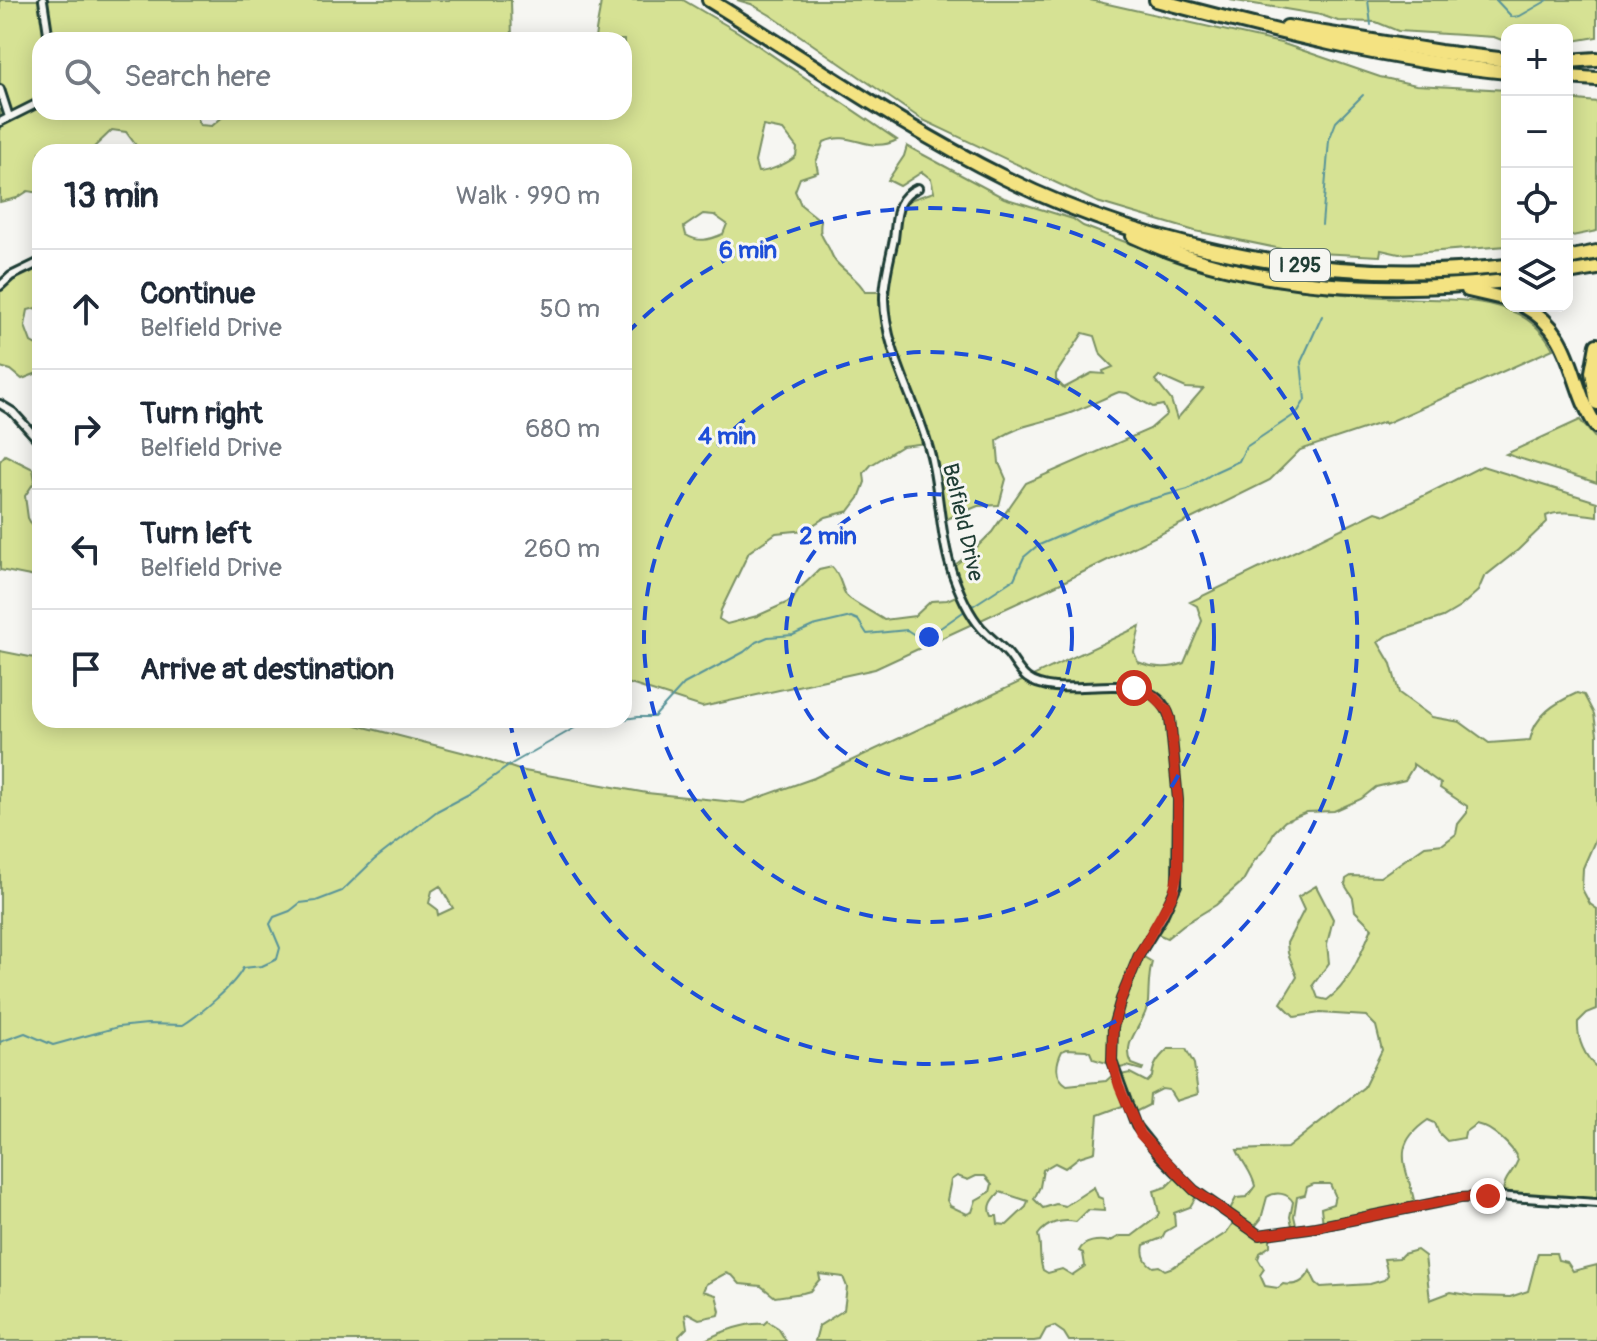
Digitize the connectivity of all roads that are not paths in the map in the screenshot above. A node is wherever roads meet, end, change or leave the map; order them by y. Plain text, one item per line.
1 (43, 0) edge
2 (709, 0) edge
3 (1156, 0) edge
4 (48, 32) edge
5 (1597, 59) edge
6 (1573, 61) edge
7 (1501, 62) edge
8 (1573, 63) edge
9 (1597, 66) edge
10 (1573, 77) edge
11 (1597, 79) edge
12 (0, 89) edge
13 (32, 106) edge
14 (9, 117) junction
15 (0, 122) edge
16 (918, 188) dead end
17 (1098, 217) junction
18 (1597, 252) edge
19 (1573, 257) edge
20 (32, 266) edge
21 (1501, 266) edge
22 (1597, 268) edge
23 (1573, 272) edge
24 (1501, 281) edge
25 (0, 286) edge
26 (1421, 287) junction
27 (1501, 298) edge
28 (1533, 312) edge
29 (1597, 345) edge
30 (1597, 403) edge
31 (0, 404) edge
32 (1597, 427) edge
33 (32, 433) edge
34 (1597, 1203) edge

1 - 4 street
2 - 17 highway, I 295
3 - 7 highway
5 - 6 highway
8 - 9 highway
10 - 11 highway
12 - 14 street
13 - 14 street
14 - 15 street
16 - 34 street, Belfield Drive
17 - 21 highway, I 295
17 - 26 highway
18 - 19 highway
20 - 25 street
22 - 23 highway
24 - 26 highway
26 - 27 highway
28 - 32 highway
29 - 30 highway
31 - 33 street

